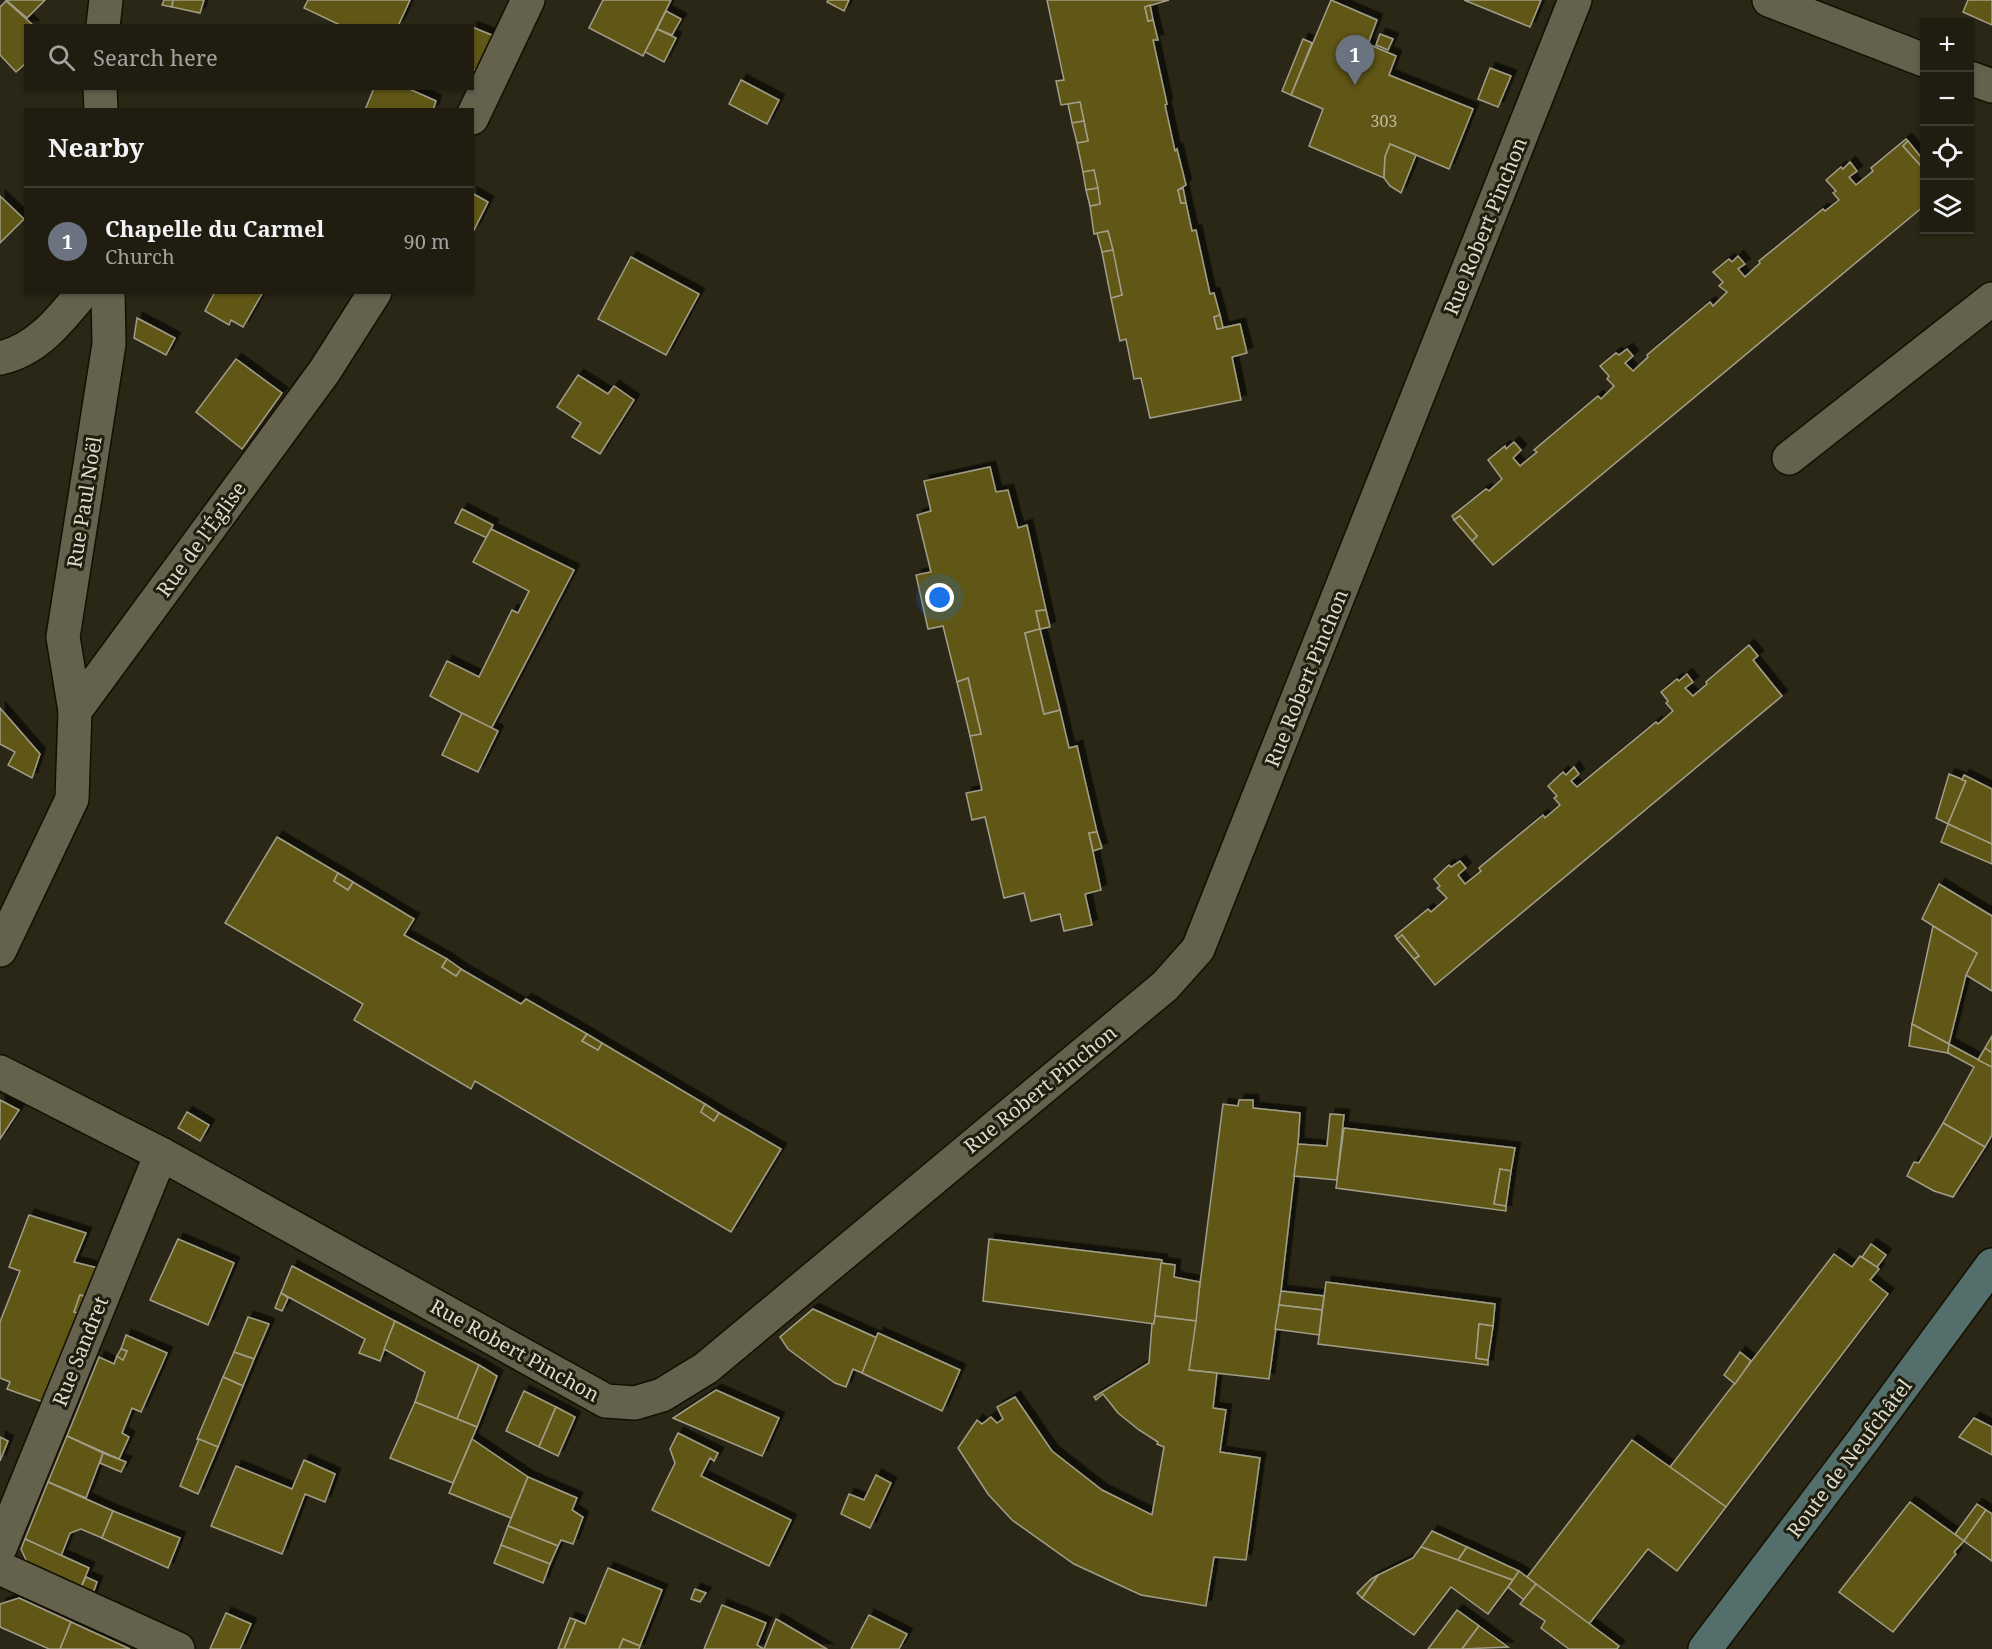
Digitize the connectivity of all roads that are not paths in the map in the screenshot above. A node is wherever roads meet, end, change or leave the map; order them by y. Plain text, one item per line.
1 (106, 0) edge
2 (528, 0) edge
3 (1575, 0) edge
4 (1769, 0) edge
5 (103, 24) edge
6 (1920, 58) edge
7 (1974, 79) edge
8 (1992, 86) edge
9 (100, 90) edge
10 (101, 108) edge
11 (474, 114) edge
12 (81, 294) edge
13 (108, 294) edge
14 (374, 294) edge
15 (1992, 299) edge
16 (0, 358) edge
17 (1789, 458) dead end
18 (75, 711) junction
19 (0, 950) edge
20 (0, 1072) edge
21 (161, 1154) junction
22 (1992, 1265) edge
23 (0, 1548) edge
24 (0, 1568) edge
25 (178, 1649) edge
26 (1705, 1649) edge

1 - 5 street
2 - 11 street
3 - 21 street, Rue Robert Pinchon
4 - 6 street
7 - 8 street
9 - 10 street
12 - 16 street
13 - 18 street, Rue Paul Noël
14 - 18 street, Rue de l'Église
15 - 17 street
18 - 19 street
20 - 21 street, Rue Robert Pinchon
21 - 23 street, Rue Sandret
22 - 26 main road, Route de Neufchâtel
24 - 25 street

